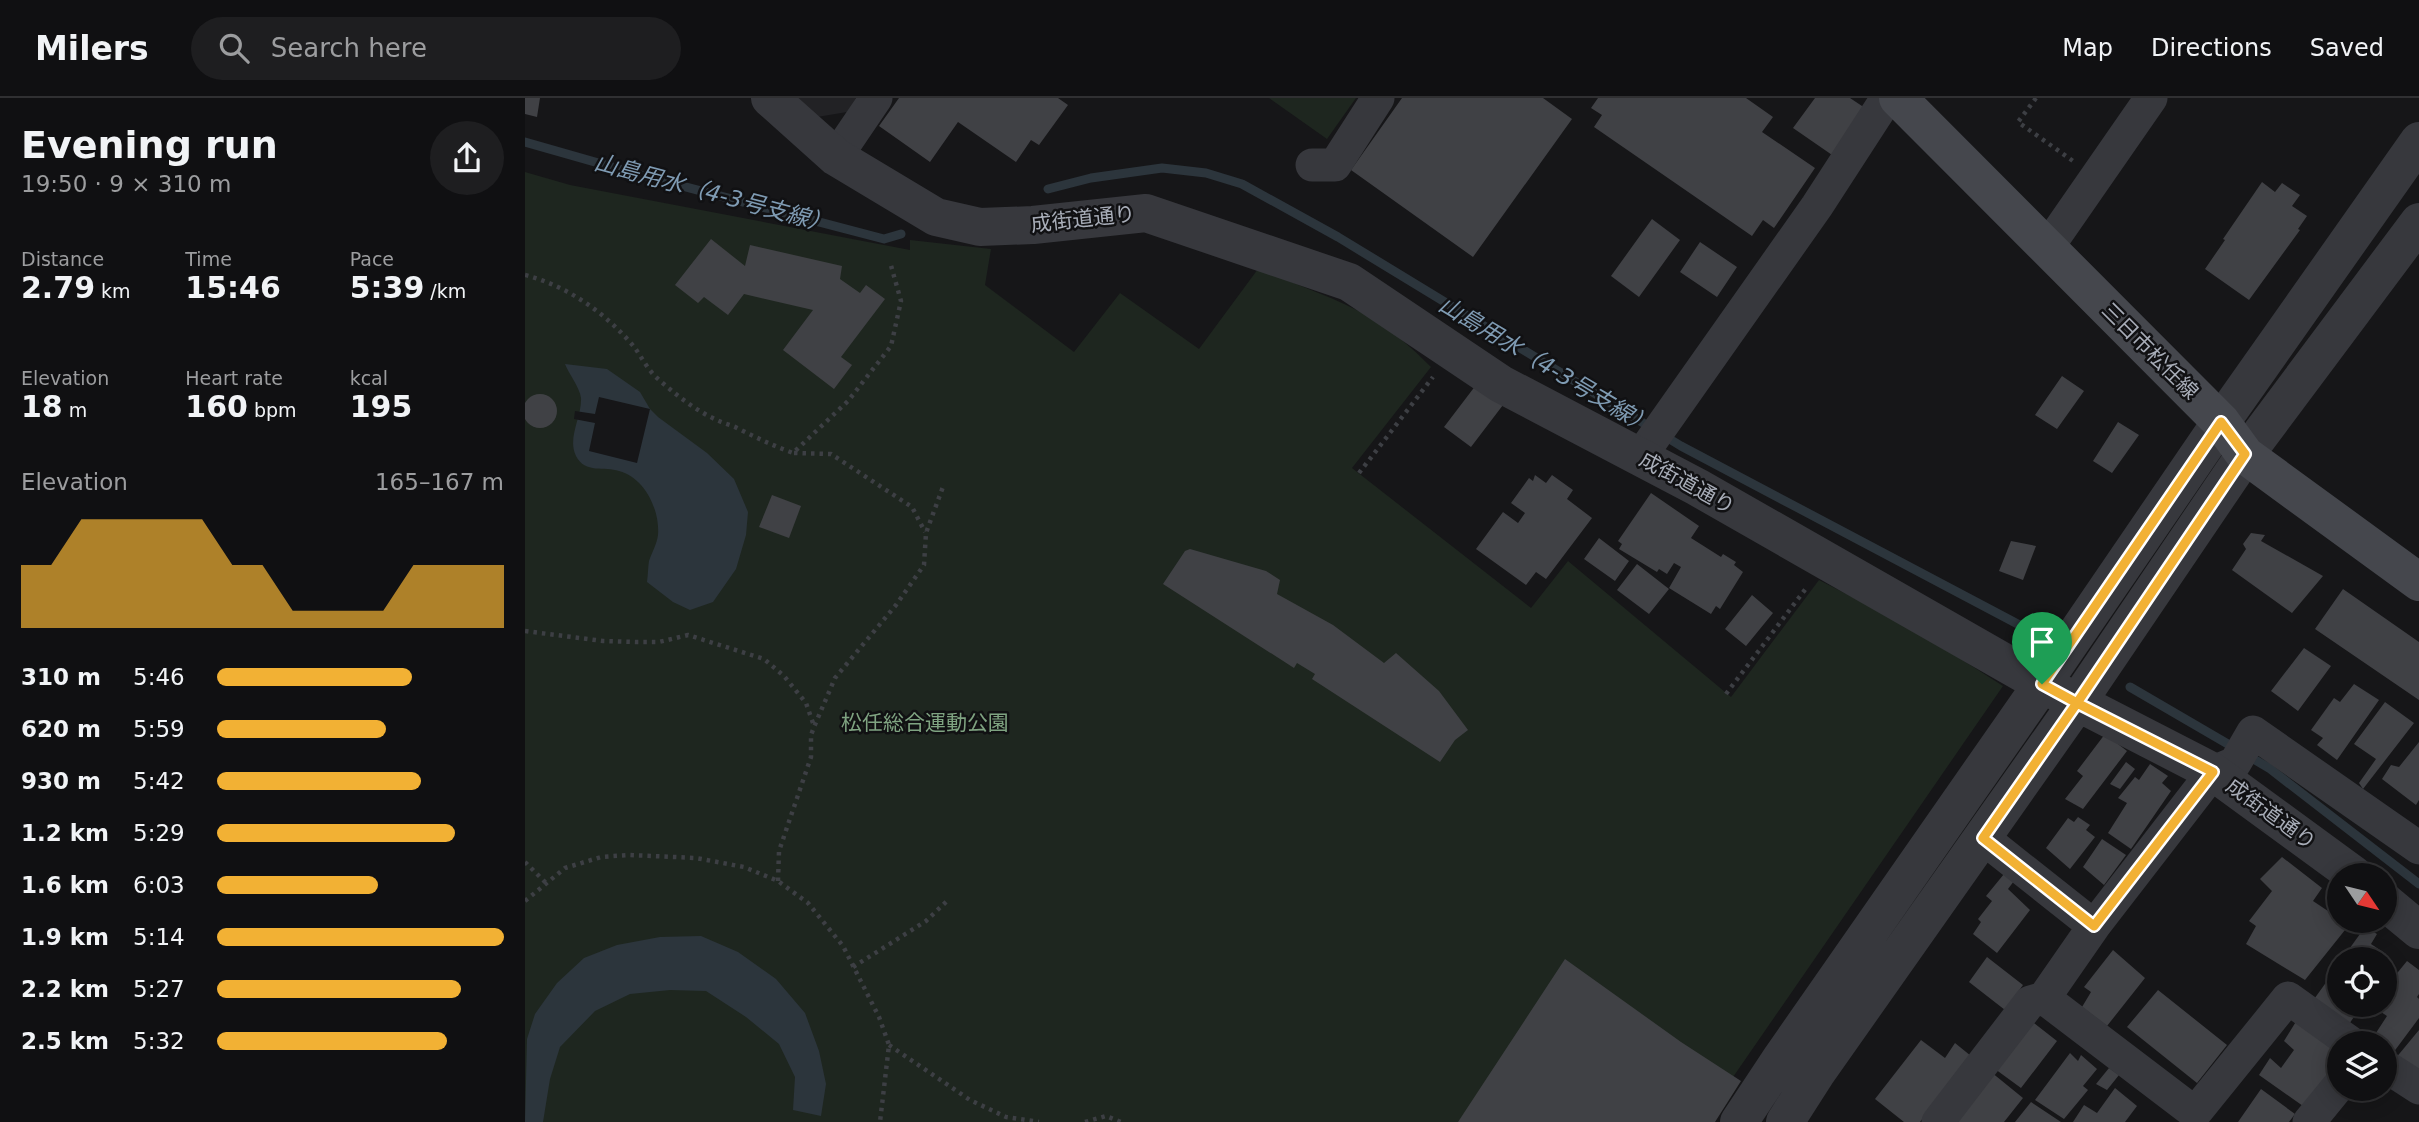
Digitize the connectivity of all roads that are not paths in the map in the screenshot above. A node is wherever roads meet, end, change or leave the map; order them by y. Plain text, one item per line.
1 (770, 98) edge
2 (876, 98) edge
3 (1378, 98) edge
4 (1887, 98) edge
5 (1898, 98) edge
6 (2151, 98) edge
7 (2419, 141) edge
8 (836, 157) junction
9 (1312, 165) dead end
10 (2419, 222) edge
11 (2047, 248) junction
12 (2221, 422) junction
13 (1654, 437) junction
14 (2245, 454) junction
15 (2419, 582) edge
16 (2042, 684) junction
17 (2077, 703) junction
18 (2232, 759) junction
19 (1983, 838) junction
20 (2419, 848) edge
21 (2341, 863) edge
22 (2397, 912) edge
23 (2094, 926) junction
24 (2419, 930) edge
25 (2044, 998) junction
26 (2334, 1031) edge
27 (2397, 1074) edge
28 (2419, 1088) edge
29 (2327, 1100) edge
30 (1739, 1122) edge
31 (1784, 1122) edge
32 (1938, 1122) edge
33 (2309, 1122) edge

1 - 8 street, 成街道通り
2 - 8 street
3 - 9 street
4 - 13 street
5 - 11 main road, 三日市松任線
6 - 11 street
7 - 12 street
8 - 13 street, 成街道通り
10 - 14 street
11 - 12 main road, 三日市松任線
12 - 14 main road, 三日市松任線
12 - 16 street
13 - 16 street, 成街道通り
14 - 15 main road, 三日市松任線
14 - 17 street
16 - 17 street, 成街道通り
16 - 30 street
17 - 18 street, 成街道通り
17 - 19 street
18 - 20 street
18 - 21 street, 成街道通り
18 - 23 street
19 - 23 street
19 - 31 street
22 - 24 street
23 - 25 street
25 - 26 street
25 - 32 street
27 - 28 street
29 - 33 street

